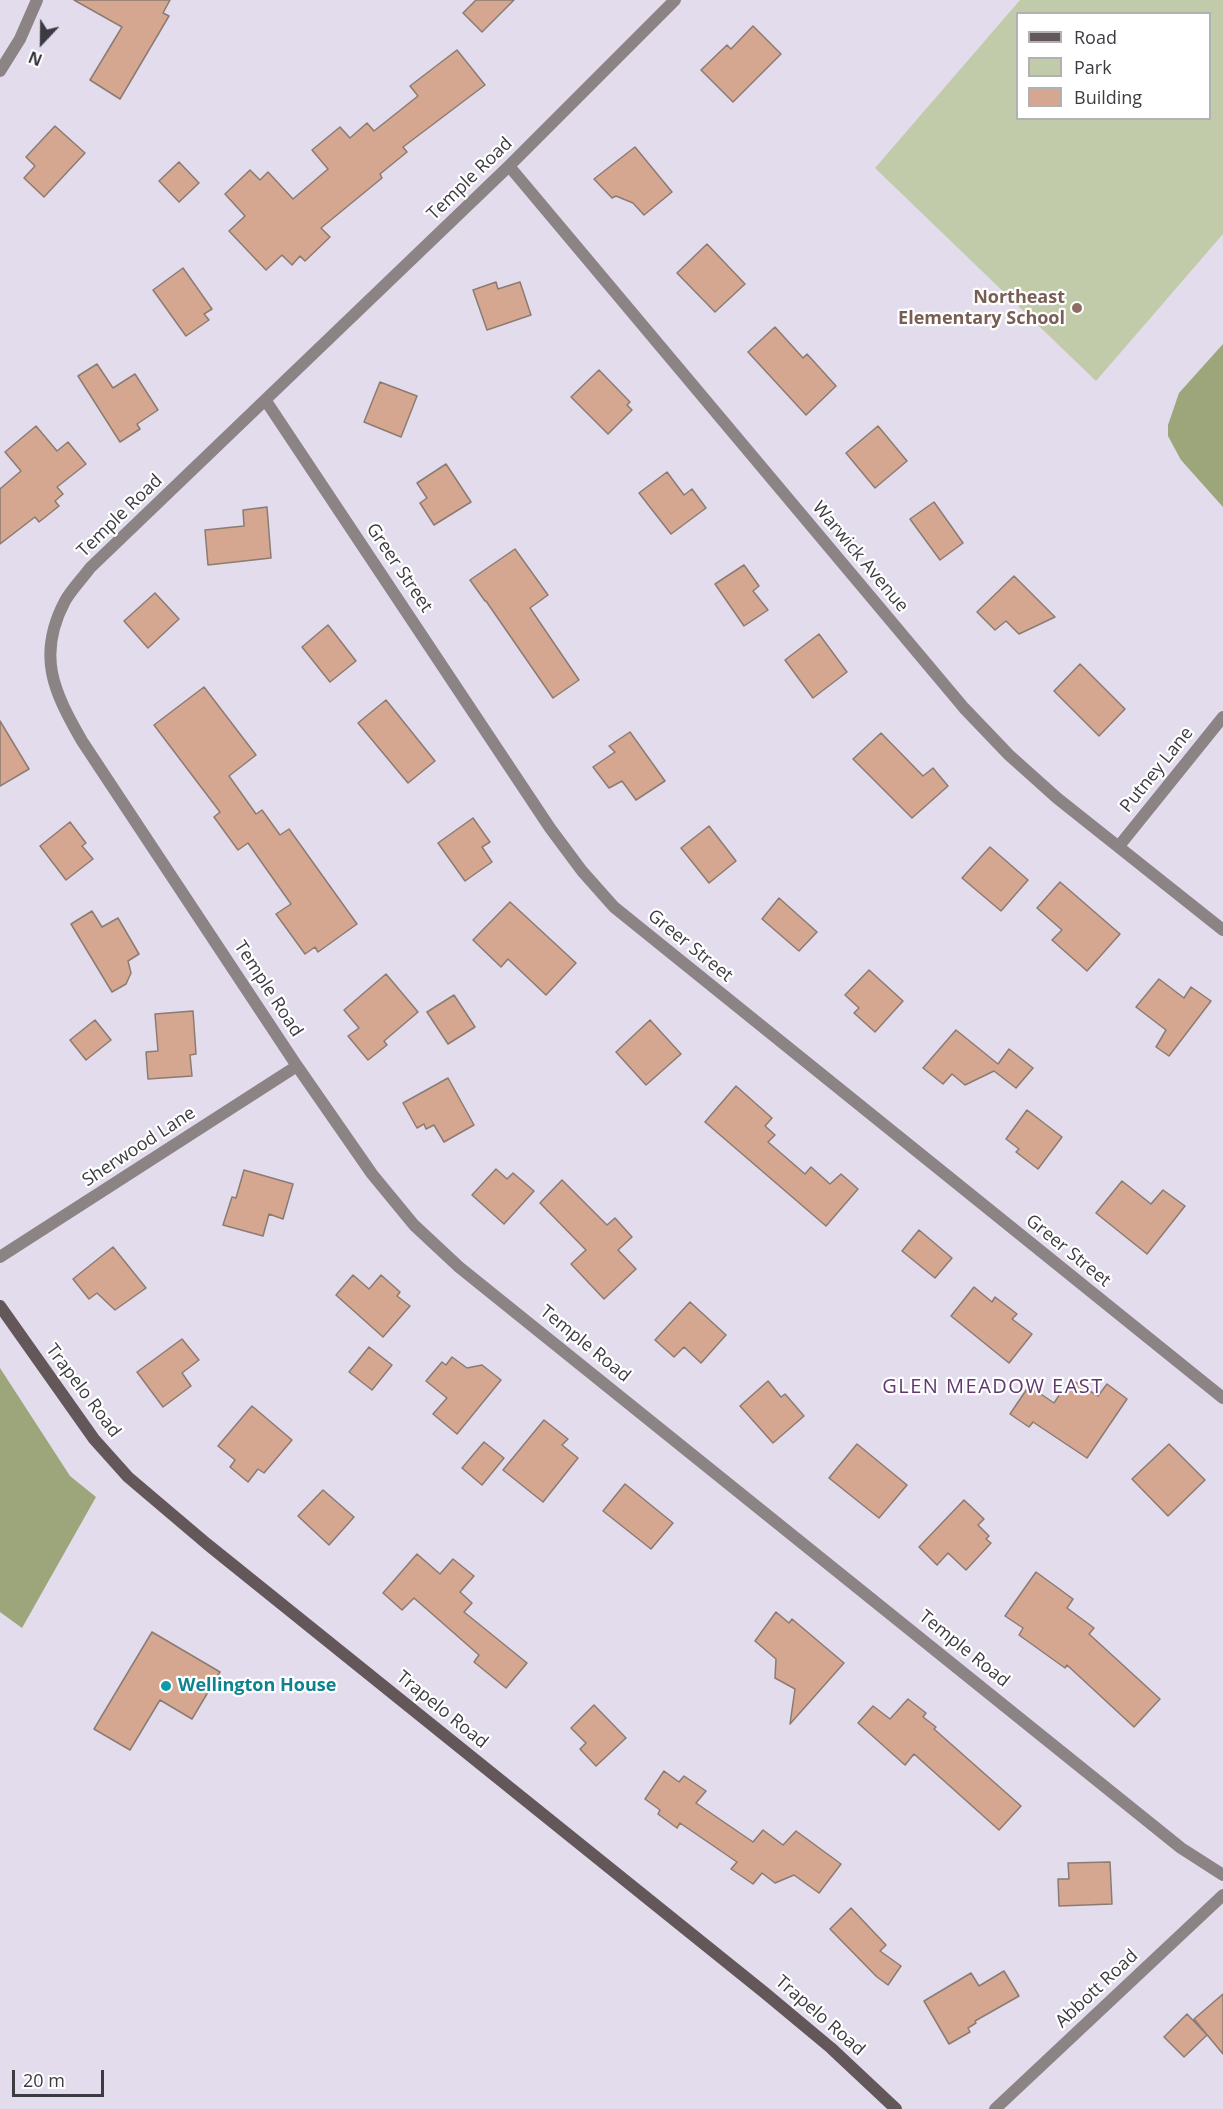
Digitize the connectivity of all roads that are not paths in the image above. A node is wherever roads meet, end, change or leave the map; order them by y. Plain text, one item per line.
1 (37, 0) edge
2 (675, 0) edge
3 (0, 71) edge
4 (509, 166) junction
5 (266, 401) junction
6 (1223, 717) edge
7 (1119, 846) junction
8 (1223, 930) edge
9 (297, 1066) junction
10 (0, 1257) edge
11 (0, 1306) edge
12 (1223, 1398) edge
13 (1223, 1875) edge
14 (1223, 1895) edge
15 (896, 2109) edge
16 (995, 2109) edge

1 - 3 street
2 - 4 street, Temple Road
4 - 5 street, Temple Road
4 - 7 street, Warwick Avenue
5 - 9 street, Temple Road
5 - 12 street, Greer Street
6 - 7 street, Putney Lane
7 - 8 street, Warwick Avenue
9 - 10 street, Sherwood Lane
9 - 13 street, Temple Road
11 - 15 main road, Trapelo Road
14 - 16 street, Abbott Road

